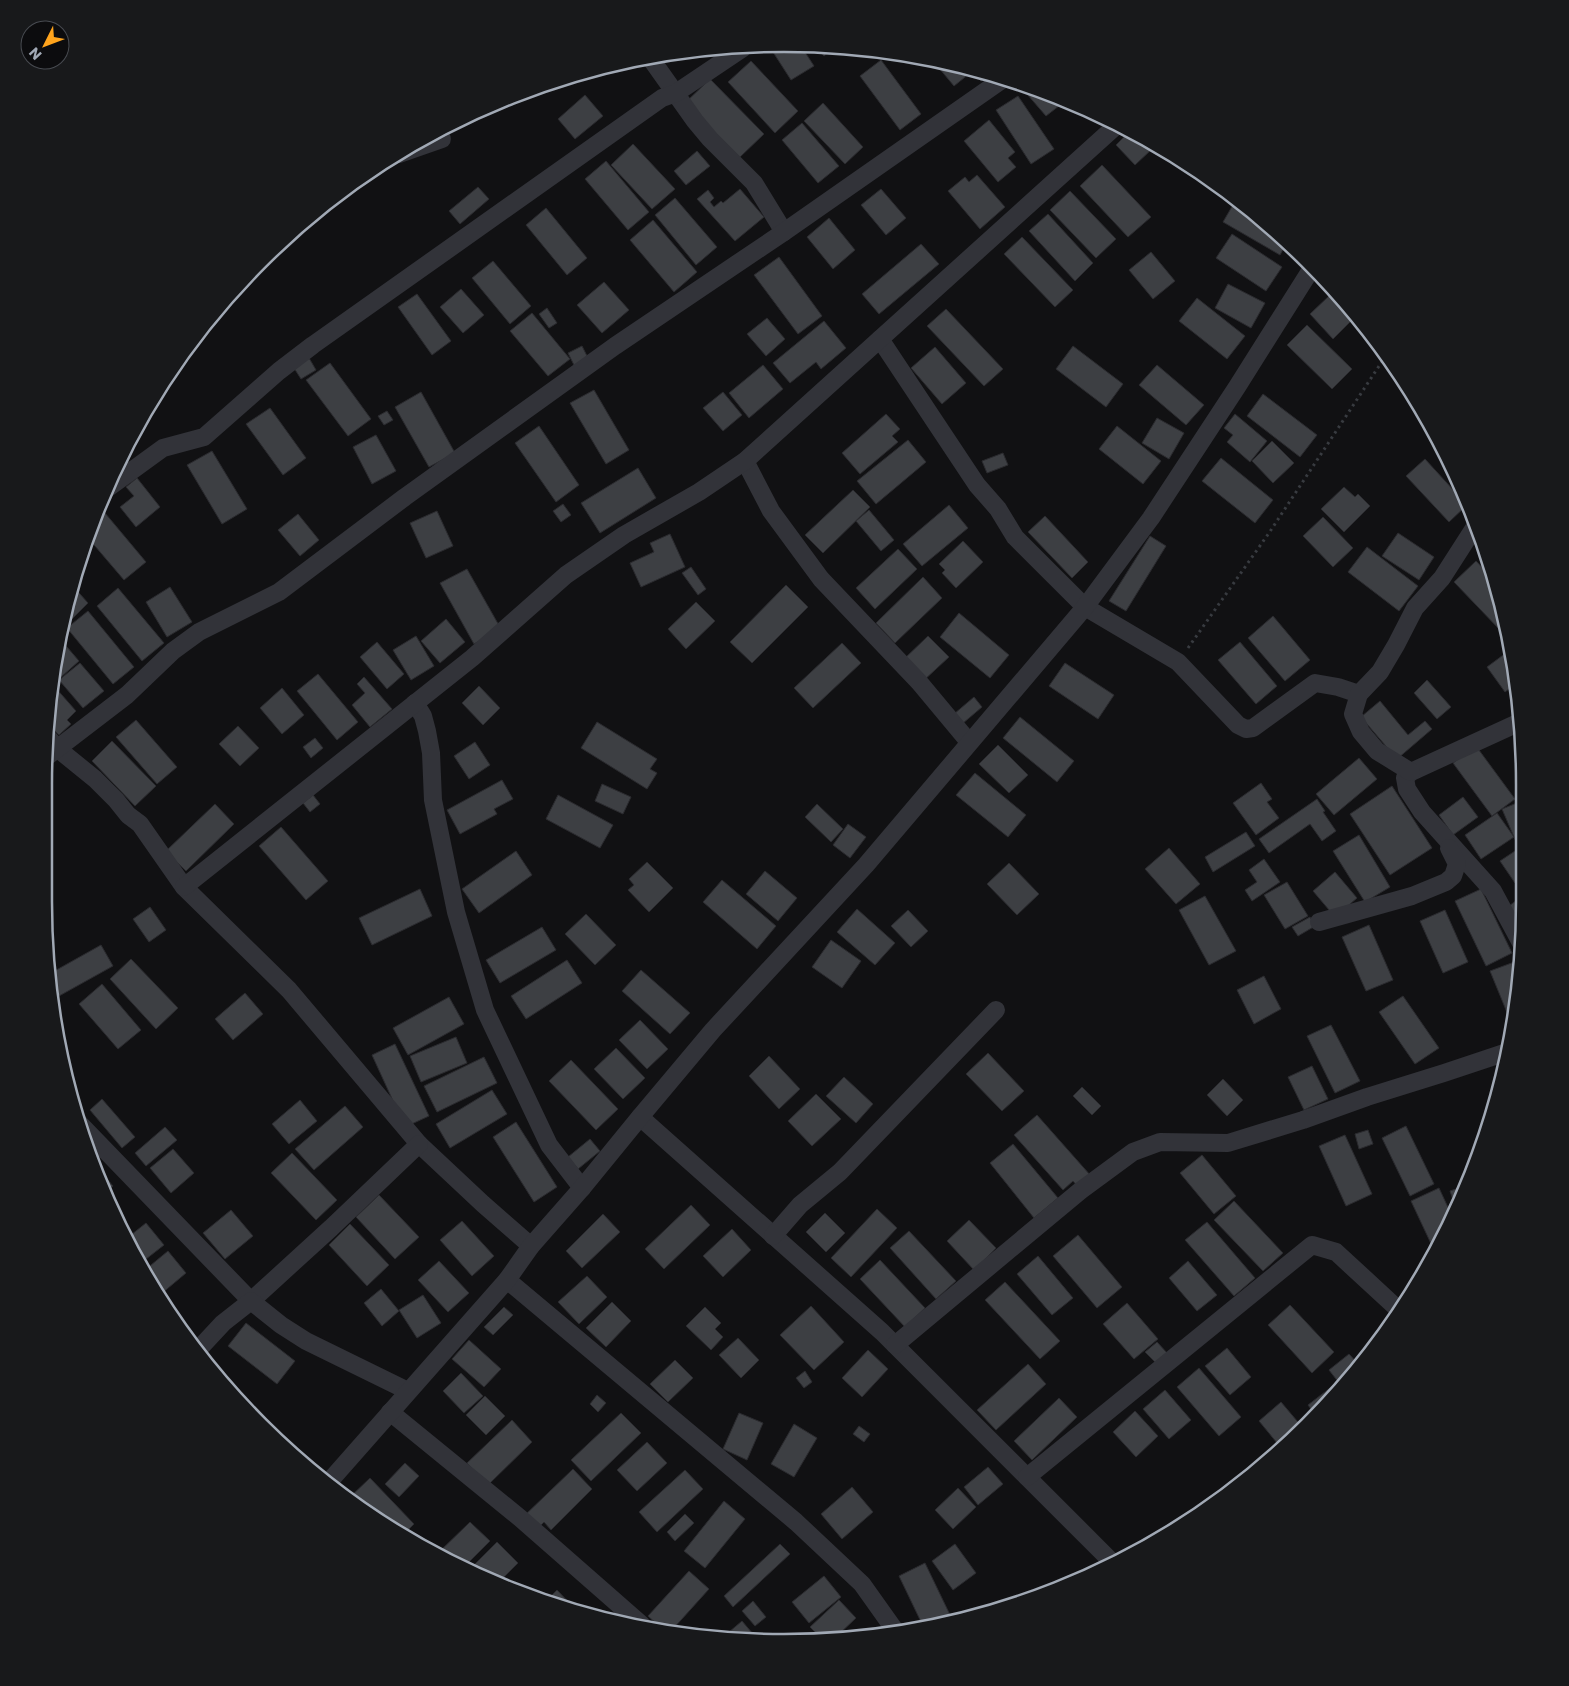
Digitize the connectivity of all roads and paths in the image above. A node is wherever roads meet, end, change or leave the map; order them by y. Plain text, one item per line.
1 (734, 54) edge
2 (655, 65) edge
3 (996, 84) edge
4 (676, 93) junction
5 (1111, 130) edge
6 (784, 232) junction
7 (1308, 274) edge
8 (880, 339) junction
9 (1382, 362) edge
10 (744, 461) junction
11 (119, 480) edge
12 (1472, 532) edge
13 (1085, 607) junction
14 (1178, 662) junction
15 (1359, 694) junction
16 (415, 703) junction
17 (1514, 725) edge
18 (969, 742) junction
19 (53, 753) edge
20 (53, 755) edge
21 (1411, 772) junction
22 (1444, 836) junction
23 (184, 888) junction
24 (1320, 922) dead end
25 (1515, 932) edge
26 (996, 1010) dead end
27 (1500, 1054) edge
28 (640, 1116) junction
29 (90, 1135) edge
30 (418, 1144) junction
31 (582, 1188) junction
32 (773, 1236) junction
33 (531, 1246) junction
34 (507, 1280) junction
35 (251, 1301) junction
36 (1394, 1306) edge
37 (203, 1345) edge
38 (895, 1345) junction
39 (408, 1391) junction
40 (390, 1412) junction
41 (333, 1477) edge
42 (1027, 1477) junction
43 (1108, 1558) edge
44 (633, 1617) edge
45 (886, 1626) edge

1 - 4 street
2 - 4 street
3 - 6 street
4 - 6 street
4 - 11 street
5 - 8 street
6 - 19 street
7 - 13 street
8 - 10 street
8 - 13 street
9 - 14 path
10 - 16 street
10 - 18 street
12 - 15 street
13 - 14 street
13 - 18 street
14 - 15 street
15 - 21 street
16 - 23 street
16 - 31 street
17 - 21 street
18 - 28 street
20 - 23 street
21 - 22 street
22 - 24 street
22 - 25 street
23 - 30 street
26 - 32 street
27 - 38 street
28 - 31 street
28 - 32 street
29 - 35 street
30 - 33 street
30 - 35 street
31 - 33 street
32 - 38 street
33 - 34 street
34 - 39 street
34 - 45 street
35 - 37 street
35 - 39 street
36 - 42 street
38 - 42 street
39 - 40 street
40 - 41 street
40 - 44 street
42 - 43 street

